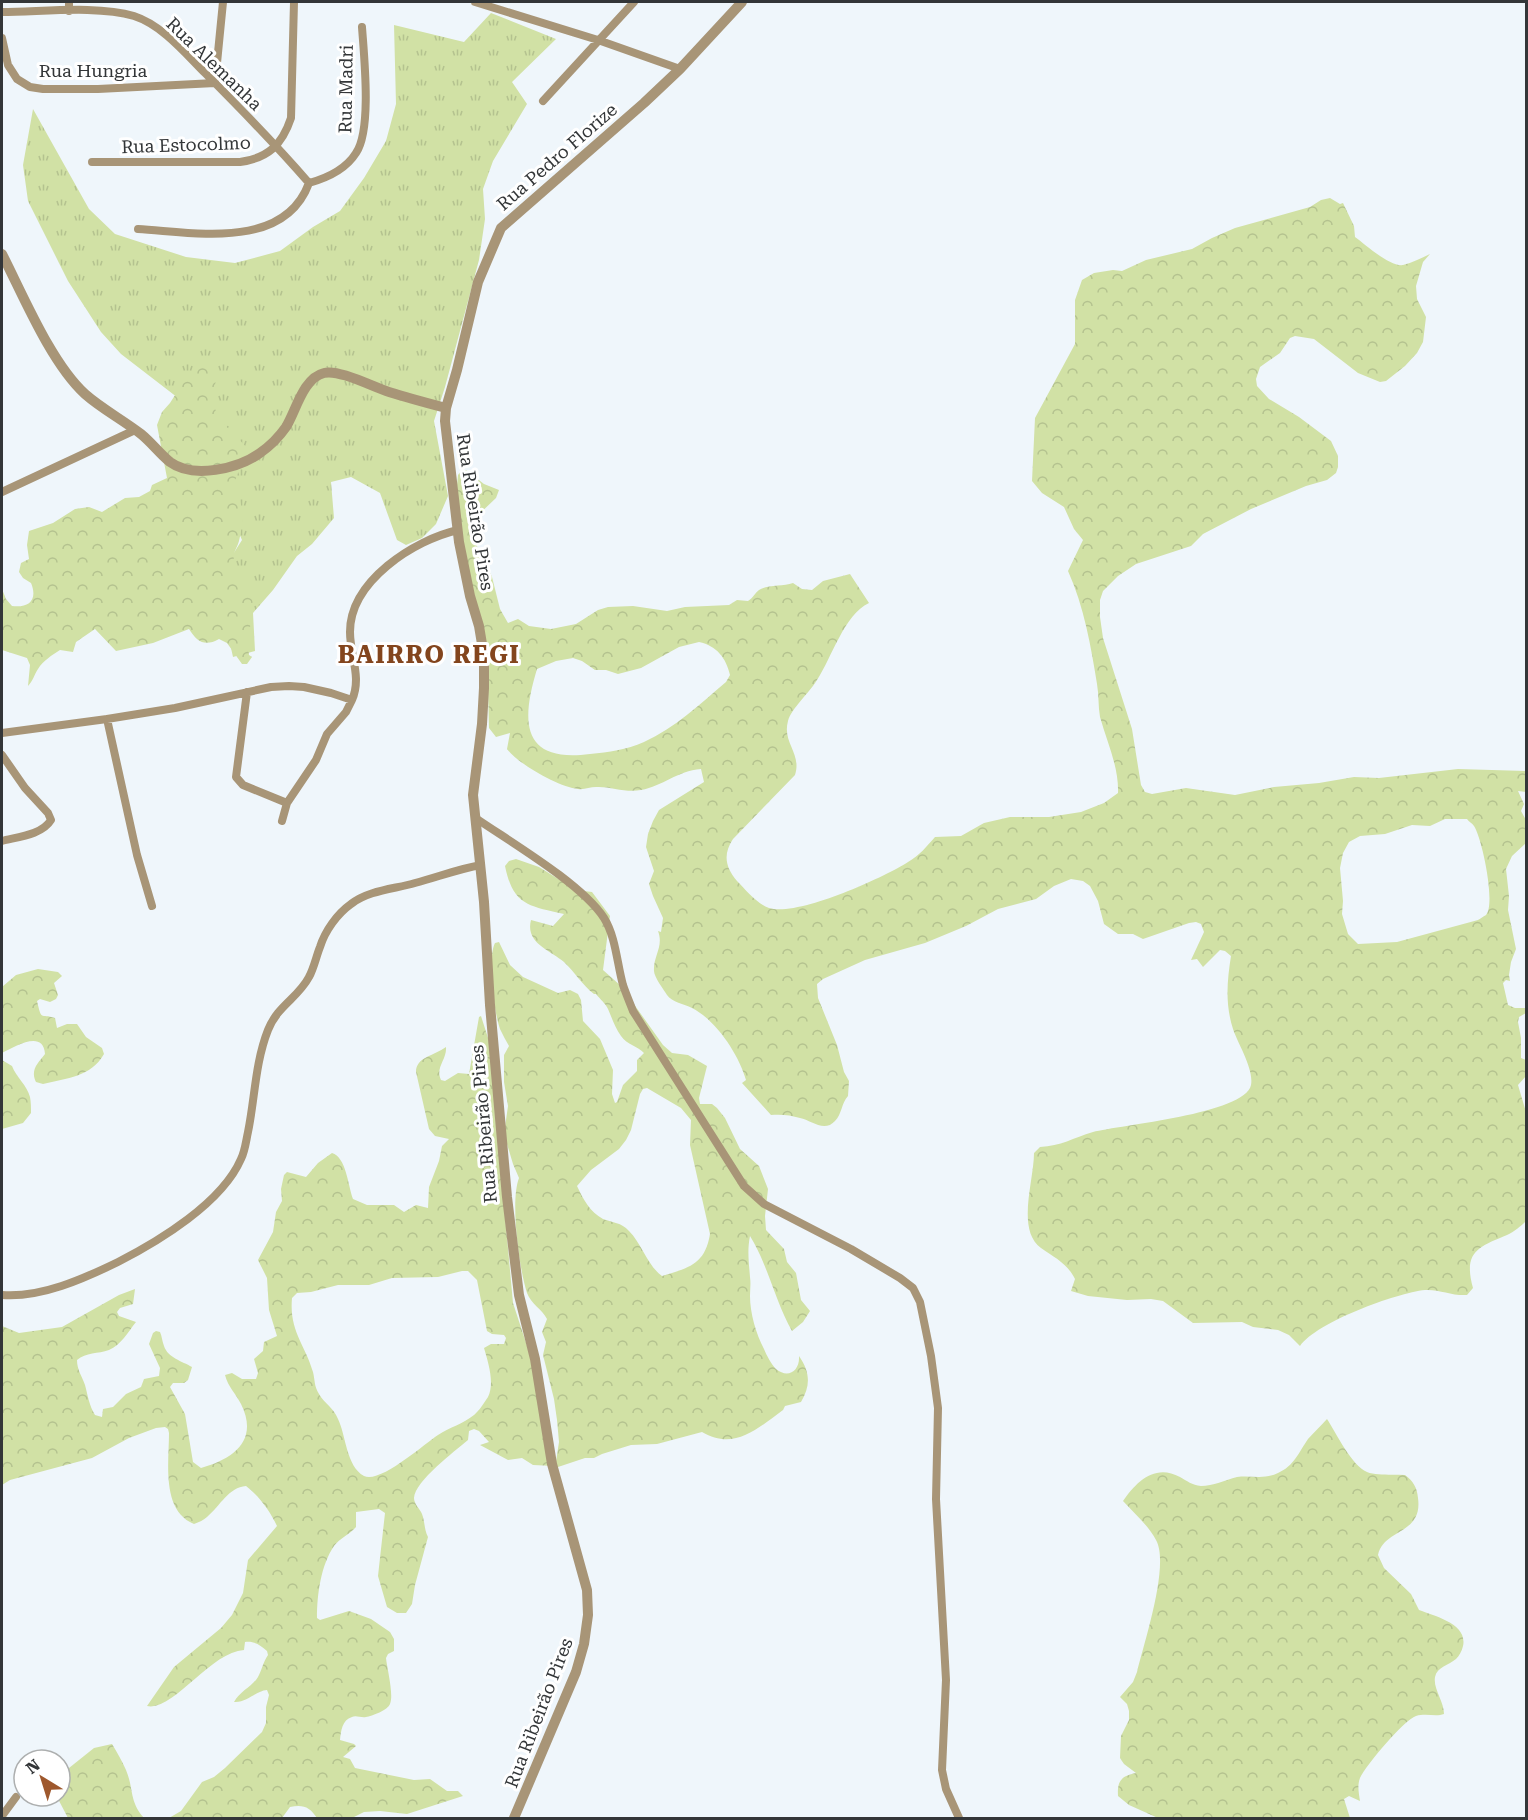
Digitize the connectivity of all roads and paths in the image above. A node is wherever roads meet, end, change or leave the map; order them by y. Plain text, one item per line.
1 (69, 2) edge
2 (223, 2) edge
3 (294, 2) edge
4 (475, 2) edge
5 (634, 2) edge
6 (742, 2) edge
7 (69, 11) junction
8 (2, 12) edge
9 (362, 27) dead end
10 (2, 38) edge
11 (598, 40) junction
12 (680, 69) junction
13 (215, 83) junction
14 (543, 101) dead end
15 (276, 145) junction
16 (92, 162) dead end
17 (309, 183) junction
18 (138, 229) dead end
19 (2, 254) edge
20 (446, 408) junction
21 (135, 429) junction
22 (2, 492) edge
23 (458, 530) junction
24 (247, 692) junction
25 (352, 700) junction
26 (107, 719) junction
27 (2, 733) edge
28 (2, 754) edge
29 (287, 803) junction
30 (477, 819) junction
31 (282, 821) dead end
32 (2, 842) edge
33 (481, 865) junction
34 (152, 906) dead end
35 (2, 1295) edge
36 (12, 1802) edge
37 (2, 1816) edge
38 (514, 1818) edge
39 (959, 1818) edge

1 - 7 street
2 - 13 street
3 - 15 street
4 - 11 street
5 - 11 street
6 - 12 street, Rua Pedro Florize
7 - 8 street, Rua Alemanha
7 - 13 street, Rua Alemanha
9 - 17 street, Rua Madri
10 - 13 street, Rua Hungria
11 - 12 street
11 - 14 street
12 - 20 street, Rua Pedro Florize
13 - 15 street, Rua Alemanha
15 - 16 street, Rua Estocolmo
15 - 17 street, Rua Alemanha
17 - 18 street
19 - 21 street
20 - 21 street
20 - 23 street, Rua Ribeirão Pires
21 - 22 street
23 - 25 street
23 - 30 street, Rua Ribeirão Pires
24 - 25 street
24 - 26 street
24 - 29 street
25 - 29 street
26 - 27 street
26 - 34 street
28 - 32 street
29 - 31 street
30 - 33 street, Rua Ribeirão Pires
30 - 39 street
33 - 35 street
33 - 38 street, Rua Ribeirão Pires
36 - 37 street

